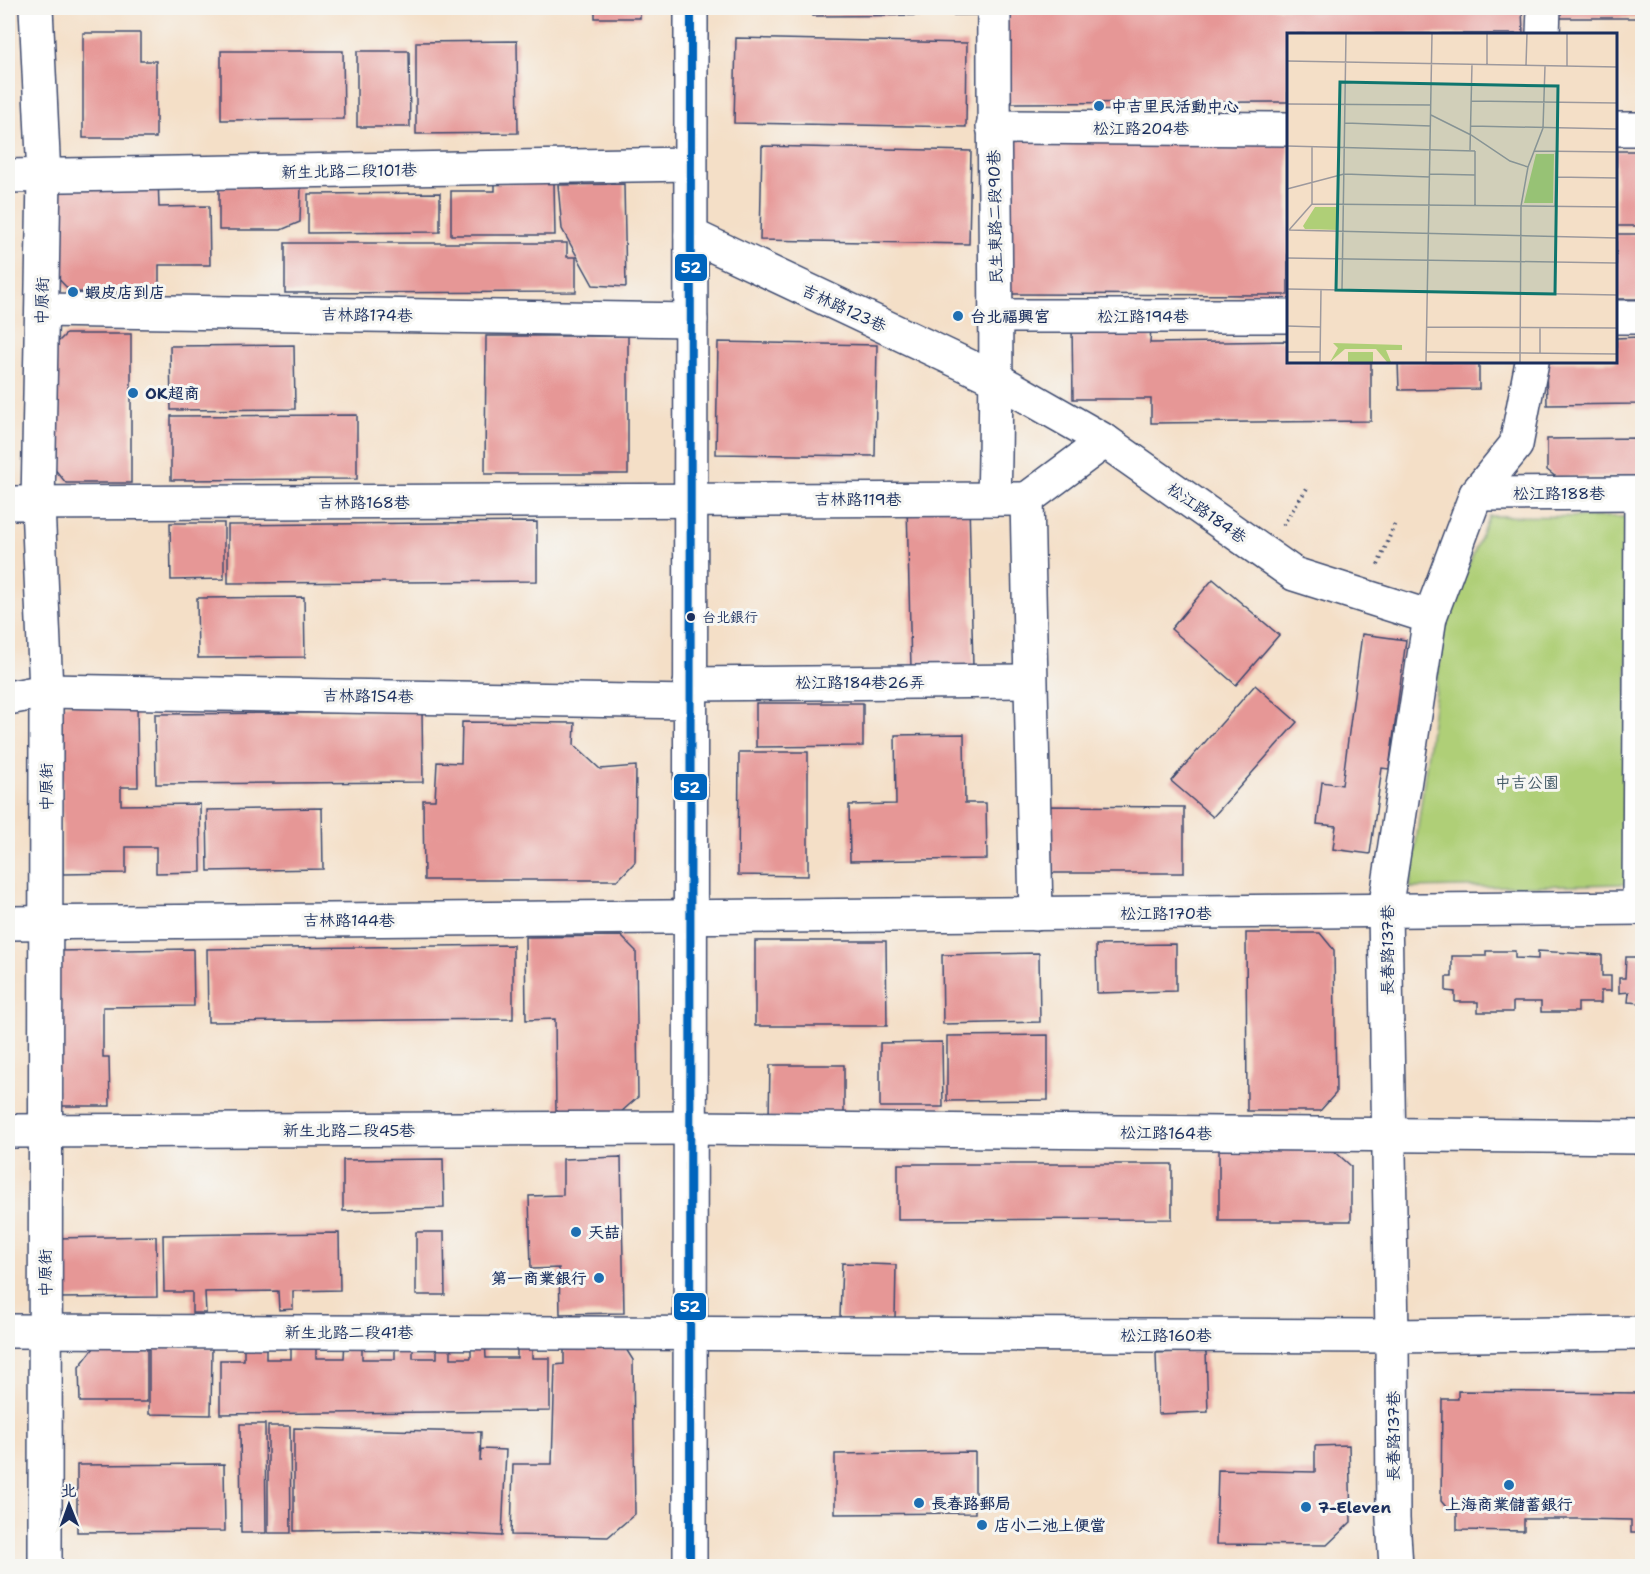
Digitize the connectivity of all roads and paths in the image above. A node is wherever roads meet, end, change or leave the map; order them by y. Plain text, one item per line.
1 (36, 8) edge
2 (691, 8) edge
3 (994, 8) edge
4 (1544, 8) edge
5 (1543, 33) edge
6 (993, 127) junction
7 (1287, 129) edge
8 (1617, 129) edge
9 (1642, 129) edge
10 (690, 164) junction
11 (8, 176) edge
12 (44, 177) junction
13 (691, 235) junction
14 (43, 310) junction
15 (997, 316) junction
16 (1287, 316) edge
17 (1617, 317) edge
18 (1642, 317) edge
19 (691, 320) junction
20 (1532, 363) edge
21 (998, 380) junction
22 (1105, 441) junction
23 (1309, 485) dead end
24 (1642, 493) edge
25 (1476, 494) junction
26 (994, 499) junction
27 (1027, 499) junction
28 (690, 500) junction
29 (23, 504) edge
30 (1395, 523) dead end
31 (1264, 553) junction
32 (1365, 596) junction
33 (1430, 616) junction
34 (1030, 681) junction
35 (1642, 689) edge
36 (46, 691) junction
37 (690, 693) junction
38 (8, 698) edge
39 (1641, 908) edge
40 (1385, 910) junction
41 (1036, 914) junction
42 (690, 918) junction
43 (8, 923) edge
44 (46, 923) junction
45 (690, 1128) junction
46 (8, 1131) edge
47 (45, 1132) junction
48 (1389, 1135) junction
49 (1642, 1137) edge
50 (8, 1331) edge
51 (45, 1331) junction
52 (690, 1332) junction
53 (1642, 1334) edge
54 (1392, 1336) junction
55 (45, 1566) edge
56 (690, 1566) edge
57 (1396, 1566) edge

1 - 12 street, 中原街
2 - 10 street
3 - 6 street, 民生東路二段90巷
4 - 5 street
6 - 7 street, 松江路204巷
6 - 15 street, 民生東路二段90巷
8 - 9 street
10 - 12 street, 新生北路二段101巷
10 - 13 street
11 - 12 street, 新生北路二段101巷
12 - 14 street, 中原街
13 - 19 street
13 - 21 street, 吉林路123巷
14 - 19 street, 吉林路174巷
14 - 29 street, 中原街
15 - 16 street, 松江路194巷
15 - 21 street, 民生東路二段90巷
17 - 18 street
19 - 28 street
20 - 25 street, 長春路137巷
21 - 22 street, 松江路184巷
21 - 26 street, 民生東路二段90巷
22 - 27 street
22 - 31 street, 松江路184巷
23 - 31 path
24 - 25 street, 松江路188巷
24 - 35 street
25 - 33 street, 長春路137巷
26 - 27 street, 吉林路119巷
26 - 28 street, 吉林路119巷
27 - 34 street
28 - 29 street, 吉林路168巷
28 - 37 street
29 - 36 street, 中原街
30 - 32 path
31 - 32 street, 松江路184巷
32 - 33 street, 松江路184巷
33 - 40 street, 長春路137巷
34 - 37 street, 松江路184巷26弄
34 - 41 street
35 - 39 street
36 - 37 street, 吉林路154巷
36 - 38 street, 吉林路154巷
36 - 44 street, 中原街
37 - 42 street
39 - 40 street, 松江路170巷
40 - 41 street, 松江路170巷
40 - 48 street, 長春路137巷
41 - 42 street, 松江路170巷
42 - 44 street, 吉林路144巷
42 - 45 street
43 - 44 street, 吉林路144巷
44 - 47 street, 中原街
45 - 47 street, 新生北路二段45巷
45 - 48 street, 松江路164巷
45 - 52 street
46 - 47 street, 新生北路二段45巷
47 - 51 street, 中原街
48 - 49 street, 松江路164巷
48 - 54 street, 長春路137巷
50 - 51 street, 新生北路二段41巷
51 - 52 street, 新生北路二段41巷
51 - 55 street, 中原街
52 - 54 street, 松江路160巷
52 - 56 street
53 - 54 street, 松江路160巷
54 - 57 street, 長春路137巷

